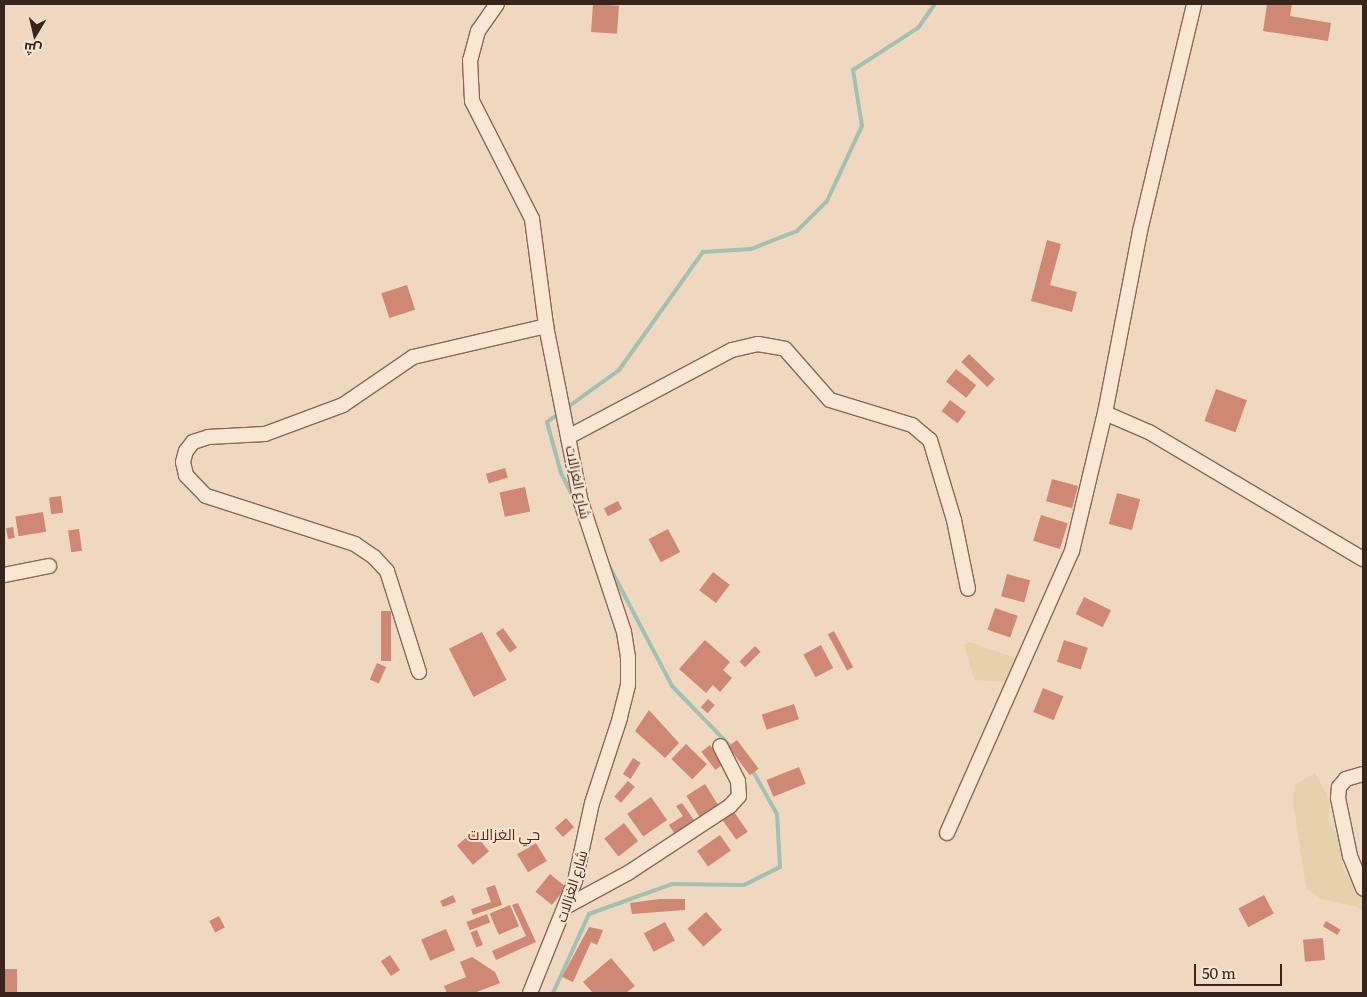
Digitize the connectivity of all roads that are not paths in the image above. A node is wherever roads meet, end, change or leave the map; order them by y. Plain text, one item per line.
1 (497, 4) edge
2 (1194, 4) edge
3 (546, 326) junction
4 (1105, 412) junction
5 (570, 436) junction
6 (1363, 559) edge
7 (49, 566) dead end
8 (4, 575) edge
9 (968, 589) dead end
10 (419, 672) dead end
11 (720, 746) dead end
12 (1363, 774) edge
13 (947, 833) dead end
14 (1363, 889) edge
15 (566, 906) junction
16 (530, 993) edge

1 - 3 street, شارع الغزالات
2 - 4 street
3 - 5 street, شارع الغزالات
3 - 10 street
4 - 6 street
4 - 13 street
5 - 9 street
5 - 15 street, شارع الغزالات
7 - 8 street
11 - 15 street
12 - 14 street
15 - 16 street, شارع الغزالات

